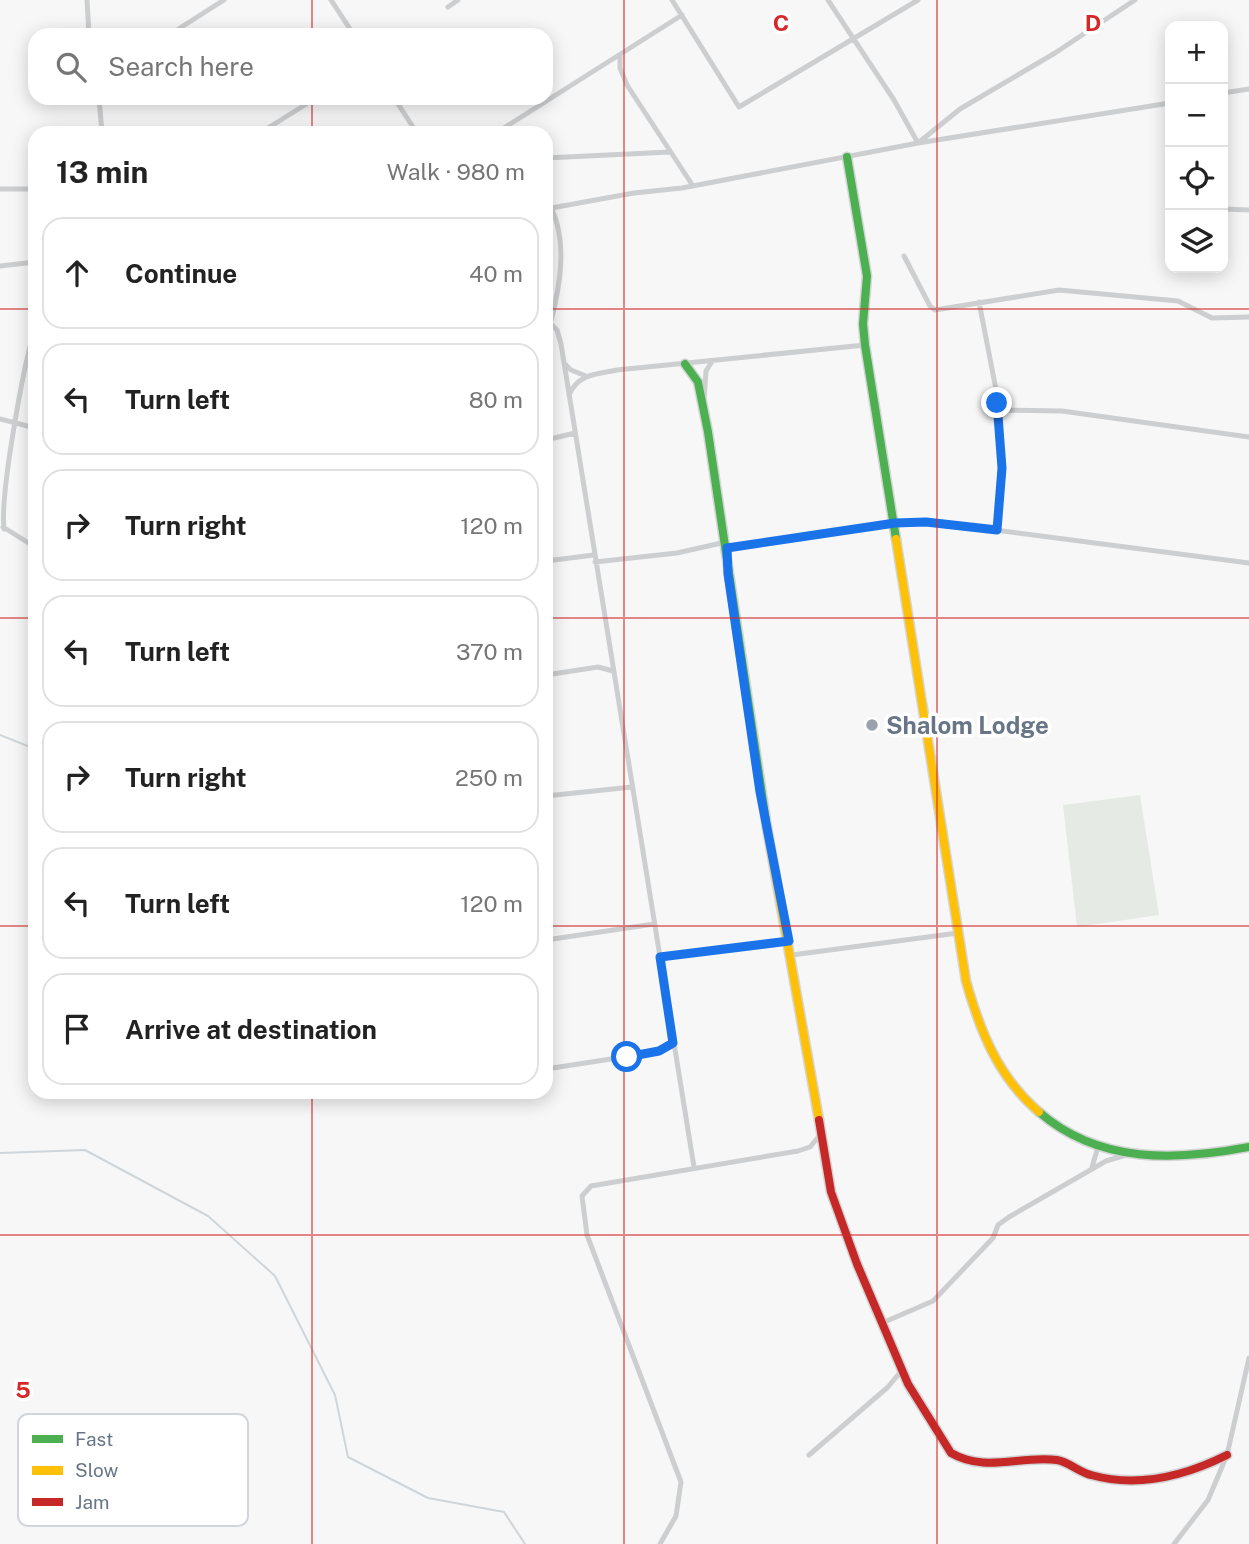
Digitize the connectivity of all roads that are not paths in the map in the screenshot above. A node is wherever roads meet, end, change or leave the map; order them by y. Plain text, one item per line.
1 (87, 0) edge
2 (224, 0) edge
3 (331, 0) edge
4 (458, 0) edge
5 (672, 0) edge
6 (828, 0) edge
7 (918, 0) edge
8 (1135, 0) edge
9 (448, 6) dead end
10 (682, 15) junction
11 (89, 28) edge
12 (180, 28) edge
13 (349, 28) edge
14 (853, 38) junction
15 (620, 55) junction
16 (1249, 89) edge
17 (1228, 92) edge
18 (553, 99) edge
19 (1165, 104) edge
20 (100, 105) edge
21 (305, 105) edge
22 (399, 105) edge
23 (544, 105) edge
24 (101, 126) edge
25 (271, 126) edge
26 (412, 126) edge
27 (512, 126) edge
28 (918, 143) junction
29 (670, 152) junction
30 (848, 157) junction
31 (553, 158) edge
32 (693, 186) junction
33 (0, 189) edge
34 (28, 189) edge
35 (553, 208) edge
36 (1228, 209) edge
37 (1249, 210) edge
38 (553, 226) edge
39 (904, 256) dead end
40 (28, 263) edge
41 (0, 266) edge
42 (553, 300) edge
43 (979, 302) junction
44 (1249, 317) edge
45 (553, 326) edge
46 (865, 345) junction
47 (28, 361) edge
48 (563, 361) junction
49 (711, 363) junction
50 (685, 364) junction
51 (586, 376) junction
52 (569, 396) junction
53 (704, 407) junction
54 (1000, 410) junction
55 (0, 419) edge
56 (15, 420) junction
57 (28, 425) edge
58 (575, 433) junction
59 (1249, 437) edge
60 (553, 438) edge
61 (1, 507) edge
62 (895, 523) junction
63 (2, 527) edge
64 (997, 530) junction
65 (28, 543) edge
66 (727, 545) junction
67 (594, 558) junction
68 (553, 561) edge
69 (1249, 563) edge
70 (610, 655) junction
71 (598, 667) junction
72 (613, 671) junction
73 (553, 674) edge
74 (632, 787) junction
75 (553, 795) edge
76 (654, 924) junction
77 (958, 933) junction
78 (553, 939) edge
79 (789, 941) junction
80 (792, 955) junction
81 (660, 957) junction
82 (673, 1043) junction
83 (553, 1068) edge
84 (820, 1135) junction
85 (1098, 1147) junction
86 (1249, 1147) edge
87 (1126, 1155) junction
88 (694, 1167) junction
89 (1091, 1169) junction
90 (882, 1324) junction
91 (1249, 1359) edge
92 (902, 1370) junction
93 (809, 1455) dead end
94 (1227, 1455) junction
95 (660, 1544) edge
96 (1174, 1544) edge

1 - 11 street
2 - 12 street
3 - 13 street
4 - 9 street
5 - 10 street
6 - 14 street
7 - 14 street
8 - 28 street
10 - 14 street
10 - 15 street
14 - 28 street
15 - 18 street
15 - 29 street
16 - 17 street
19 - 28 street
20 - 24 street
21 - 25 street
22 - 26 street
23 - 27 street
28 - 30 street
29 - 31 street
29 - 32 street
30 - 32 street
30 - 46 street
32 - 35 street
33 - 34 street
36 - 37 street
38 - 42 street
39 - 43 street
40 - 41 street
43 - 44 street
43 - 54 street
45 - 48 street
46 - 49 street
46 - 62 street
47 - 56 street
48 - 51 street
48 - 52 street
49 - 50 street
49 - 53 street
50 - 51 street
50 - 53 street
51 - 52 street
52 - 58 street
53 - 66 street
54 - 59 street
54 - 64 street
55 - 56 street
56 - 57 street
56 - 61 street
58 - 60 street
58 - 67 street
61 - 63 street
62 - 64 street
62 - 66 street
62 - 77 street
63 - 65 street
64 - 69 street
66 - 67 street
66 - 79 street
67 - 68 street
67 - 70 street
70 - 71 street
70 - 72 street
71 - 72 street
71 - 73 street
72 - 74 street
74 - 75 street
74 - 76 street
76 - 78 street
76 - 81 street
77 - 80 street
77 - 85 street
79 - 80 street
79 - 81 street
80 - 84 street
81 - 82 street
82 - 83 street
82 - 88 street
84 - 88 street
84 - 90 street
85 - 87 street
85 - 89 street
86 - 87 street
87 - 89 street
88 - 95 street
89 - 90 street
90 - 92 street
91 - 94 street
92 - 93 street
92 - 94 street
94 - 96 street

